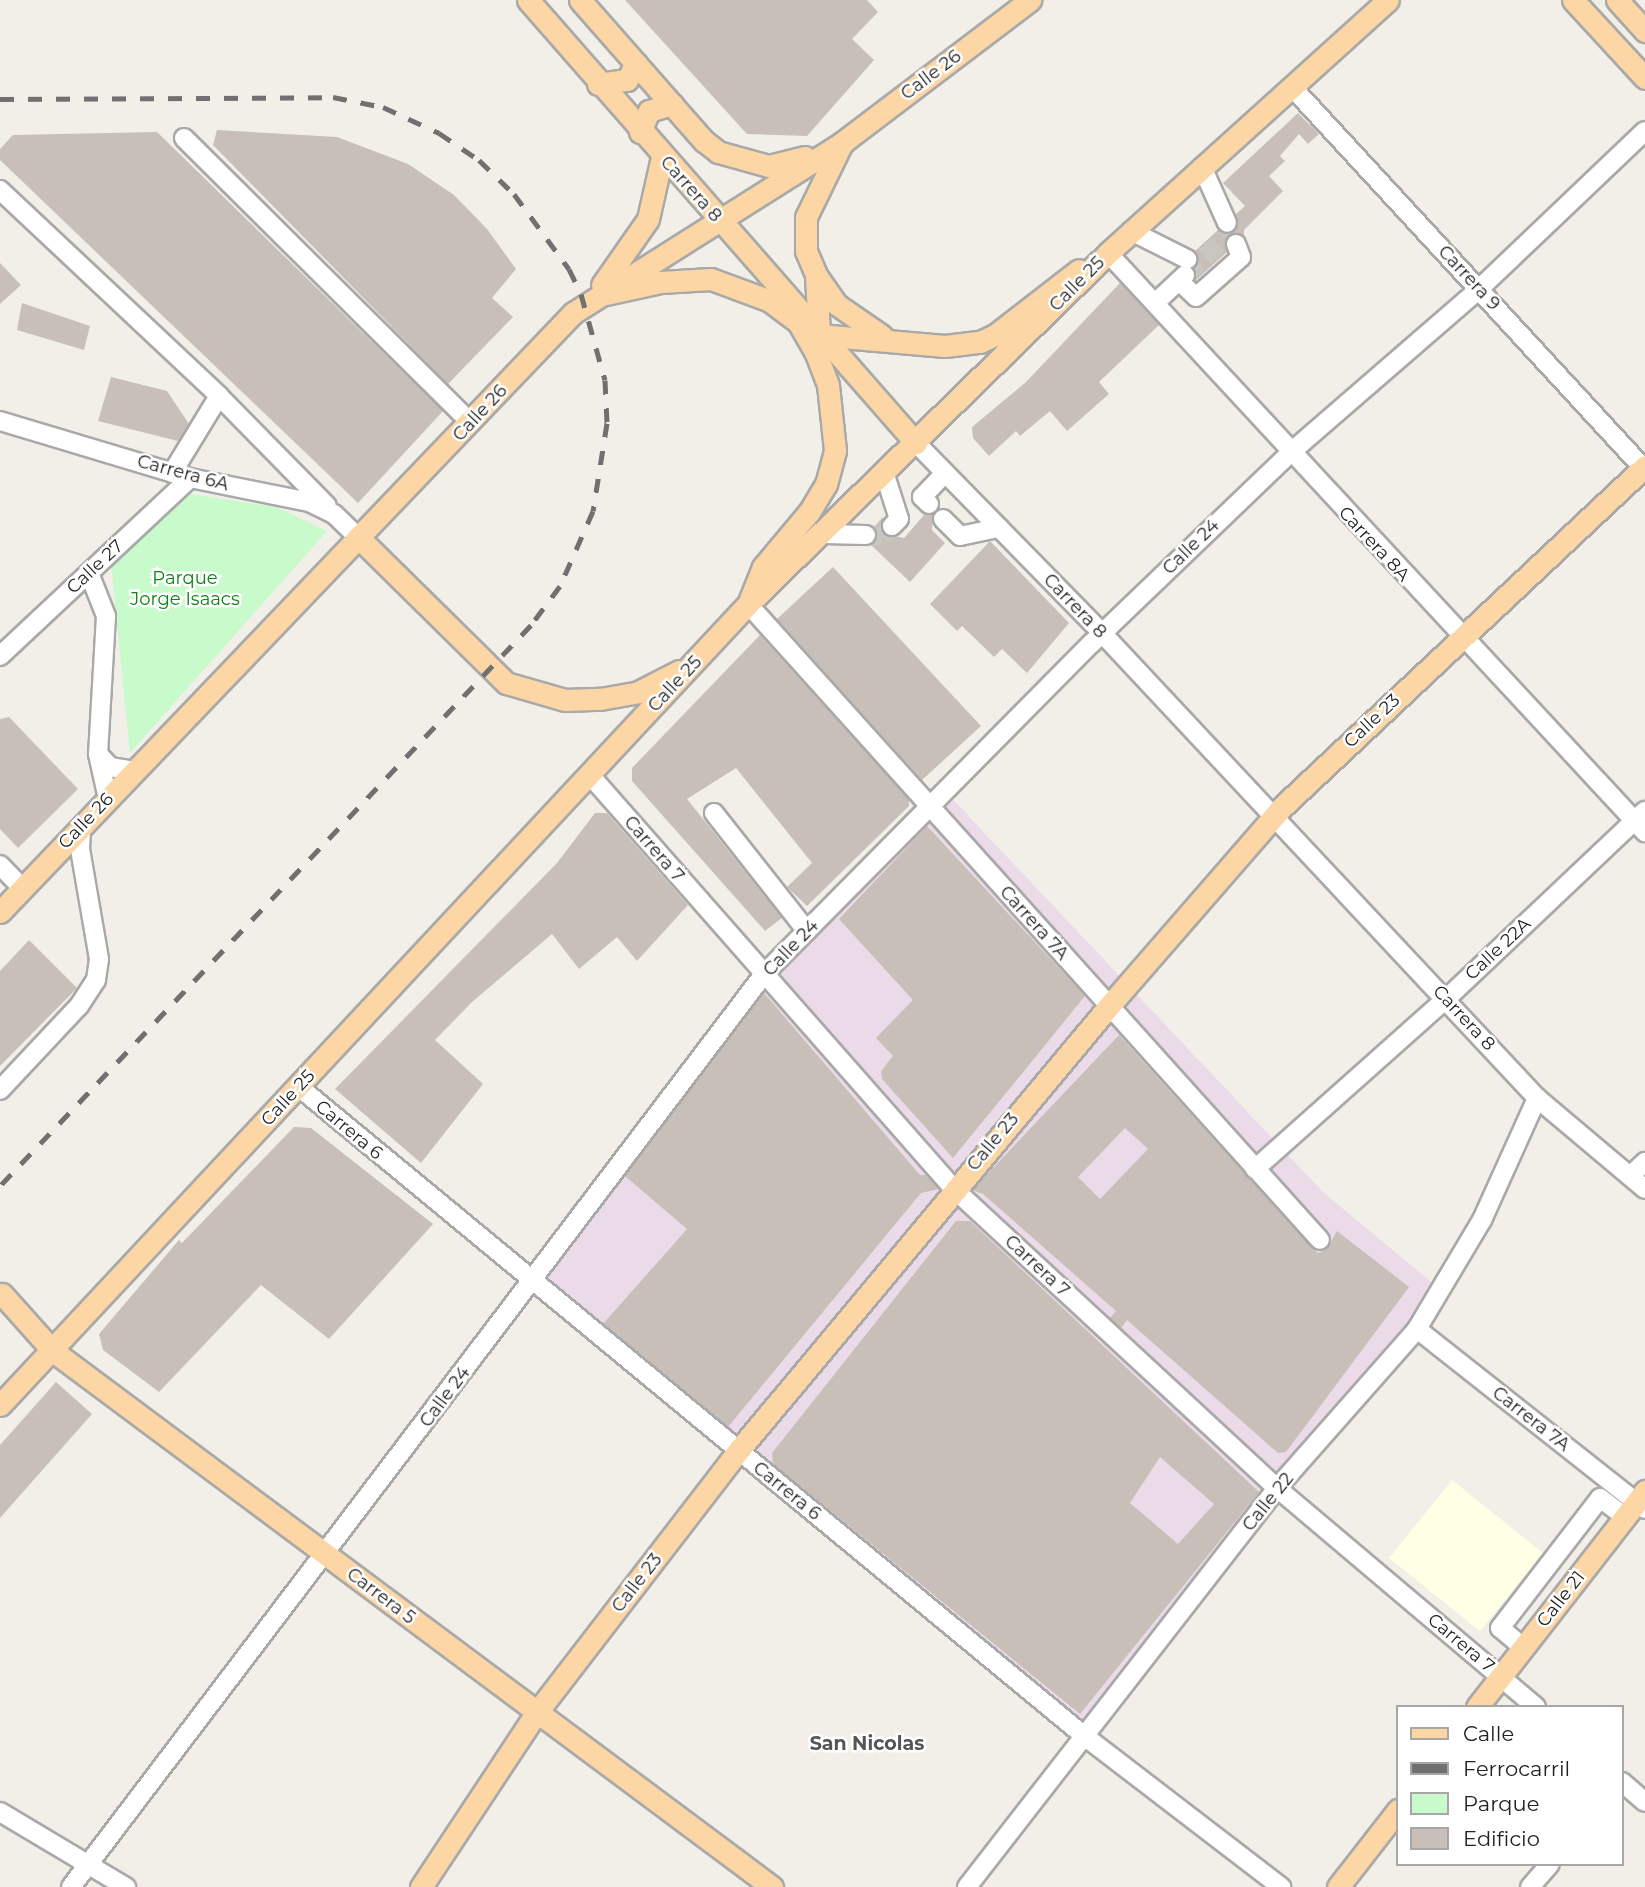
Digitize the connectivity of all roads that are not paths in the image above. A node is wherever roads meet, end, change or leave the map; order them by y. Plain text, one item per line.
1 (528, 0) edge
2 (580, 0) edge
3 (1030, 0) edge
4 (1388, 0) edge
5 (1573, 0) edge
6 (1617, 0) edge
7 (1645, 31) edge
8 (636, 63) junction
9 (1645, 78) edge
10 (598, 84) junction
11 (1292, 87) junction
12 (672, 104) junction
13 (1645, 131) edge
14 (640, 132) junction
15 (184, 138) dead end
16 (843, 142) junction
17 (662, 158) junction
18 (1202, 167) junction
19 (0, 190) edge
20 (716, 218) junction
21 (1227, 223) dead end
22 (1131, 231) junction
23 (1236, 244) dead end
24 (1108, 253) junction
25 (1184, 272) junction
26 (816, 275) junction
27 (1479, 289) junction
28 (592, 298) junction
29 (1155, 303) junction
30 (820, 335) junction
31 (885, 338) junction
32 (219, 396) junction
33 (0, 421) edge
34 (471, 423) junction
35 (916, 443) junction
36 (1290, 453) junction
37 (1644, 468) edge
38 (884, 472) junction
39 (172, 473) junction
40 (945, 473) junction
41 (190, 478) junction
42 (334, 514) junction
43 (943, 519) dead end
44 (999, 528) junction
45 (823, 534) junction
46 (866, 536) tunnel mouth
47 (358, 537) junction
48 (89, 573) junction
49 (748, 604) junction
50 (1102, 633) junction
51 (1460, 638) junction
52 (0, 656) edge
53 (702, 656) junction
54 (98, 754) junction
55 (135, 771) junction
56 (589, 774) junction
57 (108, 799) junction
58 (930, 806) junction
59 (714, 813) dead end
60 (1273, 816) junction
61 (1641, 821) edge
62 (81, 827) junction
63 (0, 865) edge
64 (22, 888) junction
65 (0, 912) edge
66 (807, 931) junction
67 (764, 974) junction
68 (1446, 999) junction
69 (1109, 1006) junction
70 (299, 1087) junction
71 (0, 1090) edge
72 (1537, 1098) junction
73 (1645, 1162) edge
74 (1255, 1168) junction
75 (1630, 1176) junction
76 (954, 1189) junction
77 (1645, 1189) edge
78 (1320, 1241) dead end
79 (531, 1283) junction
80 (2, 1294) dead end
81 (1417, 1329) junction
82 (53, 1352) junction
83 (0, 1405) edge
84 (738, 1451) junction
85 (1278, 1488) junction
86 (1638, 1505) edge
87 (325, 1555) junction
88 (1524, 1648) junction
89 (1502, 1677) junction
90 (1479, 1705) edge
91 (1534, 1705) edge
92 (537, 1712) junction
93 (1083, 1735) junction
94 (1624, 1784) edge
95 (1645, 1802) edge
96 (0, 1812) edge
97 (1396, 1813) edge
98 (89, 1863) junction
99 (1547, 1866) edge
100 (71, 1887) edge
101 (126, 1887) edge
102 (421, 1887) edge
103 (772, 1887) edge
104 (967, 1887) edge
105 (1281, 1887) edge
106 (1338, 1887) edge
107 (1530, 1887) edge

1 - 10 main road, Carrera 8
2 - 8 main road
3 - 16 main road, Calle 26
4 - 11 main road, Calle 25
5 - 9 main road
6 - 7 main road
8 - 10 main road
8 - 12 main road
10 - 14 main road, Carrera 8
11 - 18 main road, Calle 25
11 - 27 street, Carrera 9
12 - 14 main road
12 - 16 main road
13 - 27 street, Calle 24
14 - 17 main road, Carrera 8
15 - 34 street
16 - 20 main road, Calle 26
16 - 26 main road
17 - 20 main road, Carrera 8
17 - 28 main road
18 - 21 street
18 - 22 main road, Calle 25
19 - 32 street
20 - 28 main road, Calle 26
20 - 30 main road, Carrera 8
22 - 24 main road, Calle 25
22 - 25 street
23 - 25 street
24 - 29 street, Carrera 8A
24 - 31 main road
24 - 35 main road, Calle 25
25 - 29 street
26 - 30 main road
26 - 31 main road
27 - 36 street, Calle 24
27 - 37 street, Carrera 9
28 - 34 main road, Calle 26
28 - 49 main road
29 - 36 street, Carrera 8A
30 - 31 main road
30 - 35 main road, Carrera 8
32 - 39 street
32 - 42 street
33 - 39 street, Carrera 6A
34 - 47 main road, Calle 26
35 - 38 main road, Calle 25
35 - 40 street, Carrera 8
36 - 50 street, Calle 24
36 - 51 street, Carrera 8A
37 - 51 main road, Calle 23
38 - 40 street
38 - 45 main road, Calle 25
39 - 41 street, Carrera 6A
40 - 44 street, Carrera 8
41 - 42 street, Carrera 6A
41 - 48 street, Calle 27
42 - 47 street, Carrera 6A
43 - 44 street
44 - 50 street, Carrera 8
45 - 46 street
45 - 49 main road, Calle 25
47 - 53 main road
47 - 55 main road, Calle 26
48 - 52 street, Calle 27
48 - 54 street
49 - 53 main road, Calle 25
49 - 58 street, Carrera 7A
50 - 58 street, Calle 24
50 - 60 street, Carrera 8
51 - 60 main road, Calle 23
51 - 61 street, Carrera 8A
53 - 56 main road, Calle 25
54 - 55 street
54 - 57 street
55 - 57 main road, Calle 26
56 - 67 street, Carrera 7
56 - 70 main road, Calle 25
57 - 62 main road, Calle 26
58 - 66 street, Calle 24
58 - 69 street, Carrera 7A
59 - 66 street
60 - 68 street, Carrera 8
60 - 69 main road, Calle 23
61 - 68 street, Calle 22A
62 - 64 main road, Calle 26
62 - 71 street
63 - 64 street
64 - 65 main road, Calle 26
66 - 67 street, Calle 24
67 - 76 street, Carrera 7
67 - 79 street, Calle 24
68 - 72 street, Carrera 8
68 - 74 street, Calle 22A
69 - 74 street, Carrera 7A
69 - 76 main road, Calle 23
70 - 79 street, Carrera 6
70 - 82 main road, Calle 25
72 - 75 street, Carrera 8
72 - 81 street, Calle 22
73 - 75 street
74 - 78 street, Carrera 7A
75 - 77 street, Carrera 8
76 - 84 main road, Calle 23
76 - 85 street, Carrera 7
79 - 84 street, Carrera 6
79 - 87 street, Calle 24
80 - 82 main road, Carrera 5
81 - 85 street, Calle 22
81 - 86 street, Carrera 7A
82 - 83 main road, Calle 25
82 - 87 main road, Carrera 5
84 - 92 main road, Calle 23
84 - 93 street, Carrera 6
85 - 89 street, Carrera 7
85 - 93 street, Calle 22
86 - 88 main road, Calle 21
86 - 88 street
87 - 92 main road, Carrera 5
87 - 98 street, Calle 24
88 - 89 main road, Calle 21
89 - 90 main road, Calle 21
89 - 91 street, Carrera 7
92 - 102 main road, Calle 23
92 - 103 main road, Carrera 5
93 - 104 street, Calle 22
93 - 105 street, Carrera 6
94 - 95 street
96 - 98 street
97 - 106 main road
98 - 100 street, Calle 24
98 - 101 street
99 - 107 street

